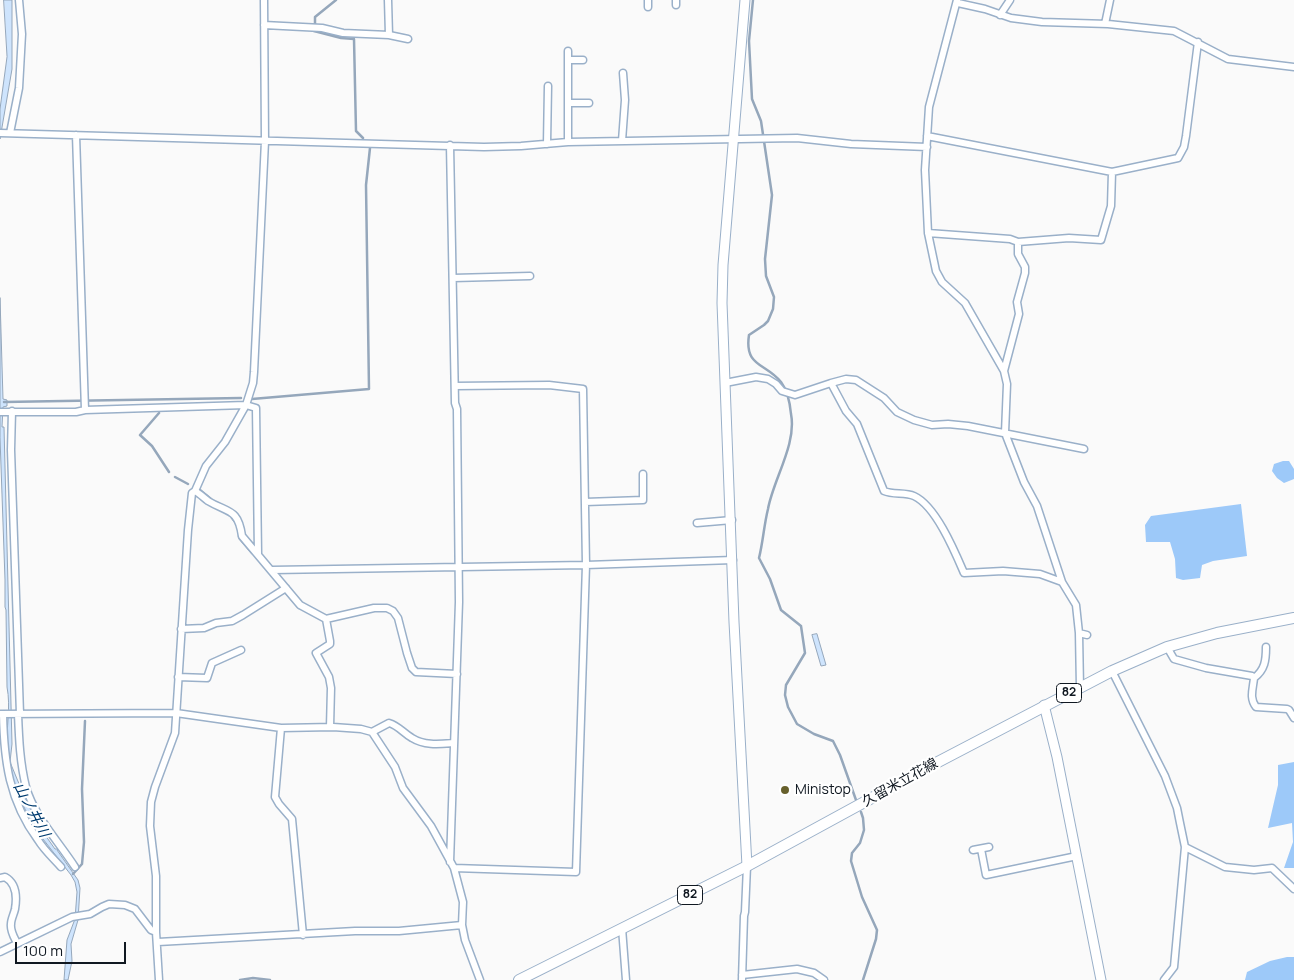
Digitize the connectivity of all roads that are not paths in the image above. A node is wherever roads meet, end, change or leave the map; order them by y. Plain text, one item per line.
1 (19, 0) edge
2 (264, 0) edge
3 (388, 0) edge
4 (745, 0) edge
5 (1010, 0) edge
6 (1110, 0) edge
7 (957, 1) edge
8 (1000, 15) junction
9 (1105, 24) junction
10 (264, 25) junction
11 (389, 35) junction
12 (408, 39) dead end
13 (1198, 42) junction
14 (568, 51) dead end
15 (568, 60) junction
16 (583, 60) dead end
17 (1294, 66) edge
18 (624, 73) dead end
19 (548, 86) dead end
20 (568, 103) junction
21 (589, 103) dead end
22 (0, 133) edge
23 (10, 133) junction
24 (76, 135) junction
25 (927, 136) junction
26 (265, 140) junction
27 (733, 140) junction
28 (622, 141) junction
29 (568, 142) junction
30 (547, 144) junction
31 (450, 146) junction
32 (926, 147) junction
33 (1112, 172) junction
34 (928, 233) junction
35 (1018, 242) junction
36 (530, 276) dead end
37 (453, 278) junction
38 (1004, 372) junction
39 (725, 383) junction
40 (831, 383) junction
41 (455, 386) junction
42 (246, 405) junction
43 (85, 410) junction
44 (12, 411) junction
45 (0, 412) edge
46 (1005, 433) junction
47 (1084, 449) dead end
48 (643, 474) dead end
49 (195, 491) junction
50 (585, 502) junction
51 (732, 520) junction
52 (697, 523) dead end
53 (258, 554) junction
54 (733, 560) junction
55 (586, 565) junction
56 (459, 566) junction
57 (272, 570) junction
58 (1062, 582) junction
59 (286, 588) junction
60 (1294, 618) edge
61 (326, 619) junction
62 (181, 629) junction
63 (1079, 634) junction
64 (1087, 635) dead end
65 (1167, 647) junction
66 (1266, 647) dead end
67 (241, 650) dead end
68 (1112, 671) junction
69 (457, 674) junction
70 (178, 677) junction
71 (1254, 678) junction
72 (1080, 688) junction
73 (1044, 705) junction
74 (176, 713) junction
75 (1, 714) edge
76 (19, 714) junction
77 (1294, 718) edge
78 (330, 727) junction
79 (281, 728) junction
80 (372, 732) junction
81 (454, 743) junction
82 (989, 847) dead end
83 (1185, 848) junction
84 (1077, 856) junction
85 (450, 862) junction
86 (747, 866) junction
87 (61, 867) dead end
88 (75, 867) dead end
89 (454, 868) junction
90 (0, 878) edge
91 (1294, 890) edge
92 (462, 925) junction
93 (622, 928) junction
94 (156, 932) junction
95 (303, 935) junction
96 (158, 942) junction
97 (17, 943) junction
98 (0, 952) edge
99 (742, 978) edge
100 (159, 980) edge
101 (480, 980) edge
102 (518, 980) edge
103 (626, 980) edge
104 (824, 980) edge
105 (1101, 980) edge
106 (1164, 980) edge

1 - 23 street
2 - 10 street
3 - 11 street
4 - 27 street
5 - 8 street
6 - 9 street
7 - 8 street
7 - 25 street
8 - 9 street
9 - 13 street
10 - 11 street
10 - 26 street
11 - 12 street
13 - 17 street
13 - 33 street
14 - 15 street
15 - 16 street
15 - 20 street
18 - 28 street
19 - 30 street
20 - 21 street
20 - 29 street
22 - 23 street
23 - 24 street
24 - 26 street
24 - 43 street
25 - 32 street
25 - 33 street
26 - 31 street
26 - 42 street
27 - 28 street
27 - 32 street
27 - 39 street
28 - 29 street
29 - 30 street
30 - 31 street
31 - 37 street
32 - 34 street
33 - 35 street
34 - 35 street
34 - 38 street
35 - 38 street
36 - 37 street
37 - 41 street
38 - 46 street
39 - 40 street
39 - 51 street
40 - 46 street
40 - 58 street
41 - 50 street
41 - 56 street
42 - 43 street
42 - 49 street
42 - 53 street
43 - 44 street
44 - 45 street
44 - 76 street
46 - 47 street
46 - 58 street
48 - 50 street
49 - 53 street
49 - 62 street
50 - 55 street
51 - 52 street
51 - 54 street
53 - 57 street
54 - 55 street
54 - 86 street
55 - 56 street
55 - 89 street
56 - 57 street
56 - 69 street
57 - 59 street
58 - 63 street
59 - 61 street
59 - 62 street
60 - 65 main road, 久留米立花線 / 82
61 - 69 street
61 - 78 street
62 - 70 street
63 - 64 street
63 - 72 street
65 - 68 main road, 久留米立花線 / 82
65 - 71 street
66 - 71 street
67 - 70 street
68 - 72 main road, 久留米立花線 / 82
68 - 83 street
69 - 81 street
70 - 74 street
71 - 77 street
72 - 73 main road, 久留米立花線 / 82
73 - 84 street
73 - 86 main road, 久留米立花線 / 82
74 - 76 street
74 - 79 street
74 - 94 street
75 - 76 street
75 - 87 street
76 - 88 street
78 - 79 street
78 - 80 street
79 - 95 street
80 - 81 street
80 - 85 street
81 - 85 street
82 - 84 street
83 - 91 street
83 - 106 street
84 - 105 street
85 - 89 street
86 - 93 main road, 久留米立花線 / 82
86 - 99 street
89 - 92 street
90 - 97 street
92 - 95 street
92 - 101 street
93 - 102 main road, 久留米立花線 / 82
93 - 103 street
94 - 96 street
94 - 97 street
95 - 96 street
96 - 100 street
97 - 98 street
99 - 104 street

